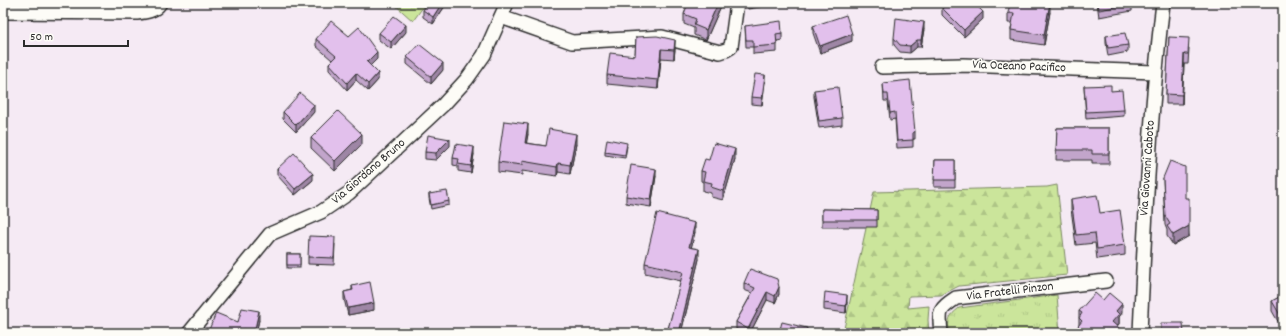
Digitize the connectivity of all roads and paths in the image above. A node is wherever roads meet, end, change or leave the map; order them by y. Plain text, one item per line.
1 (507, 3) edge
2 (737, 3) edge
3 (1163, 3) edge
4 (158, 5) edge
5 (22, 8) edge
6 (3, 12) edge
7 (501, 17) junction
8 (882, 67) dead end
9 (1155, 72) junction
10 (1106, 281) dead end
11 (189, 333) edge
12 (941, 333) edge
13 (1140, 333) edge

1 - 7 street, Via Giordano Bruno
2 - 7 street
3 - 9 street, Via Giovanni Caboto
4 - 5 street
5 - 6 street
7 - 11 street, Via Giordano Bruno
8 - 9 street, Via Oceano Pacifico
9 - 13 street, Via Giovanni Caboto
10 - 12 street, Via Fratelli Pinzon

